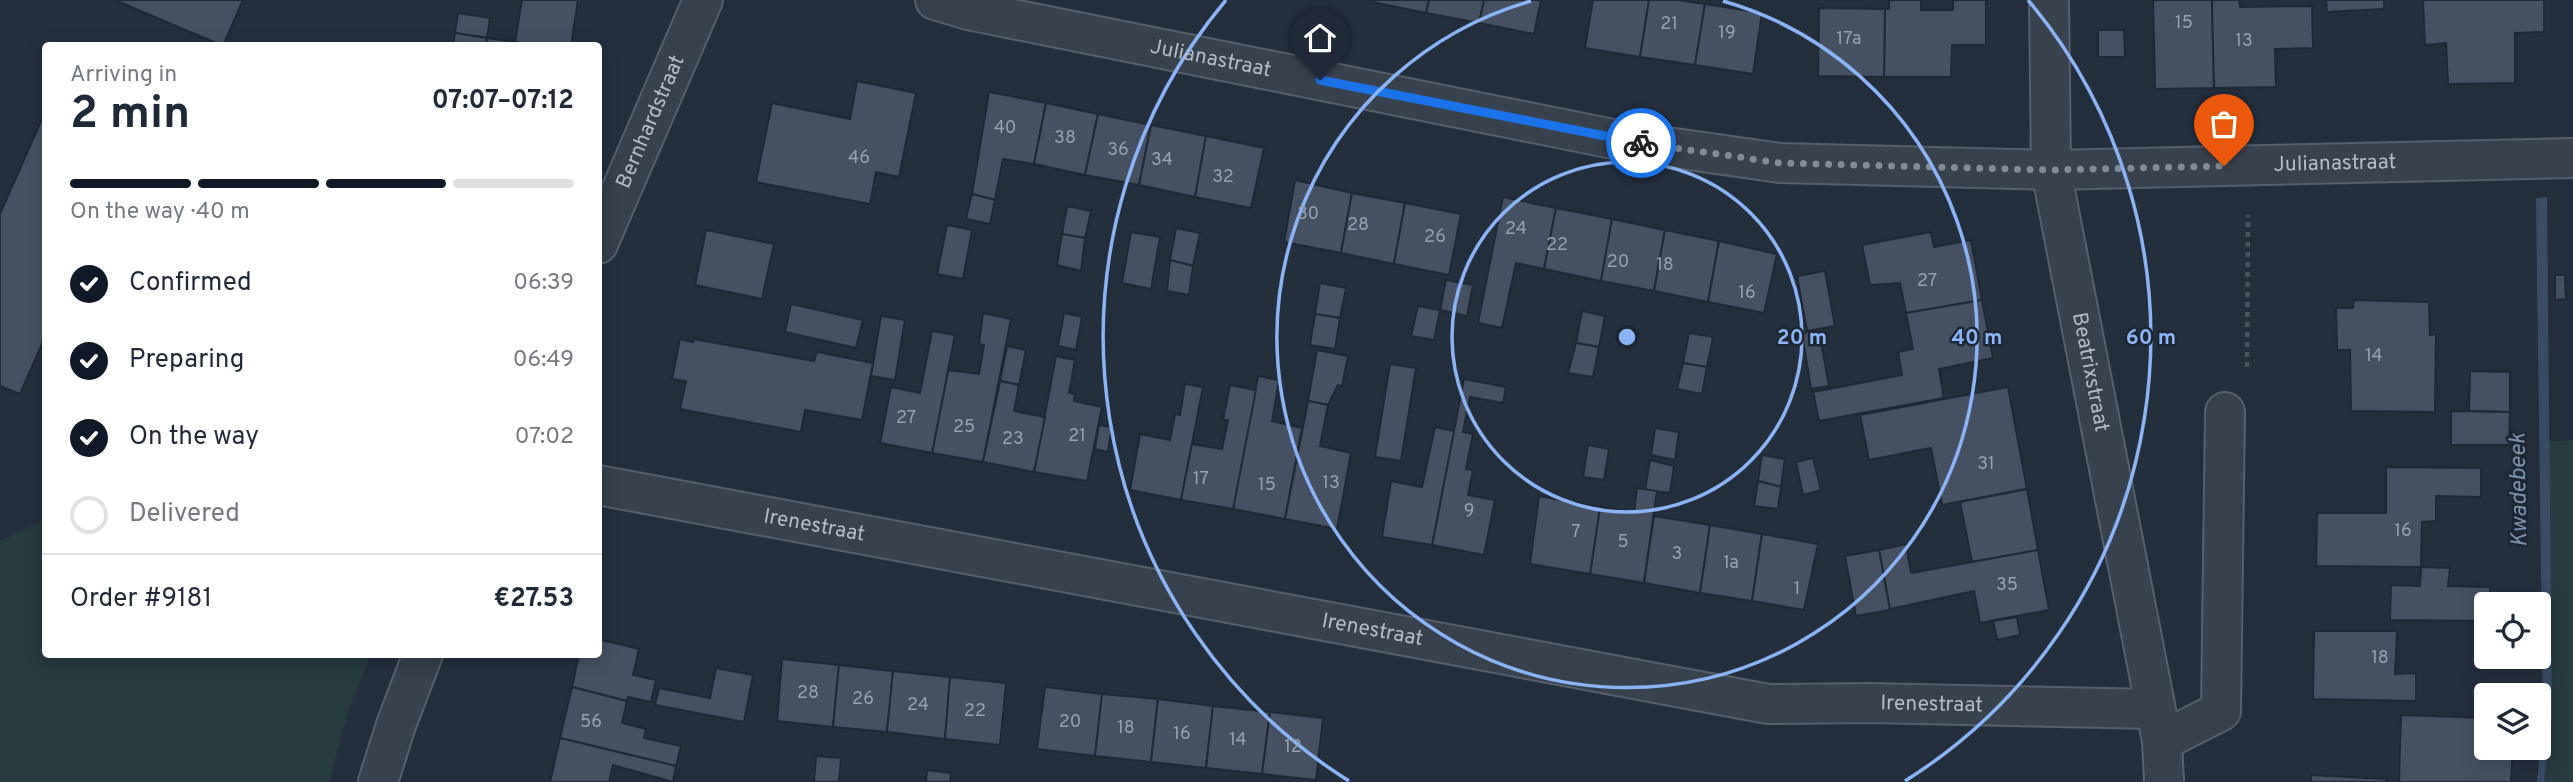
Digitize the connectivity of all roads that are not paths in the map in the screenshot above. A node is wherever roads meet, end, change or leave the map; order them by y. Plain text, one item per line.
1 (703, 0) edge
2 (2049, 0) edge
3 (957, 3) edge
4 (2573, 158) edge
5 (2051, 170) junction
6 (602, 235) edge
7 (2225, 412) road end
8 (602, 486) edge
9 (421, 658) edge
10 (2158, 725) junction
11 (378, 782) edge
12 (2164, 782) edge

1 - 6 street, Bernhardstraat
2 - 5 street, Beatrixstraat
3 - 5 street, Julianastraat
4 - 5 street, Julianastraat
5 - 10 street, Beatrixstraat
7 - 10 street
8 - 10 street, Irenestraat
9 - 11 street
10 - 12 street, Beatrixstraat

